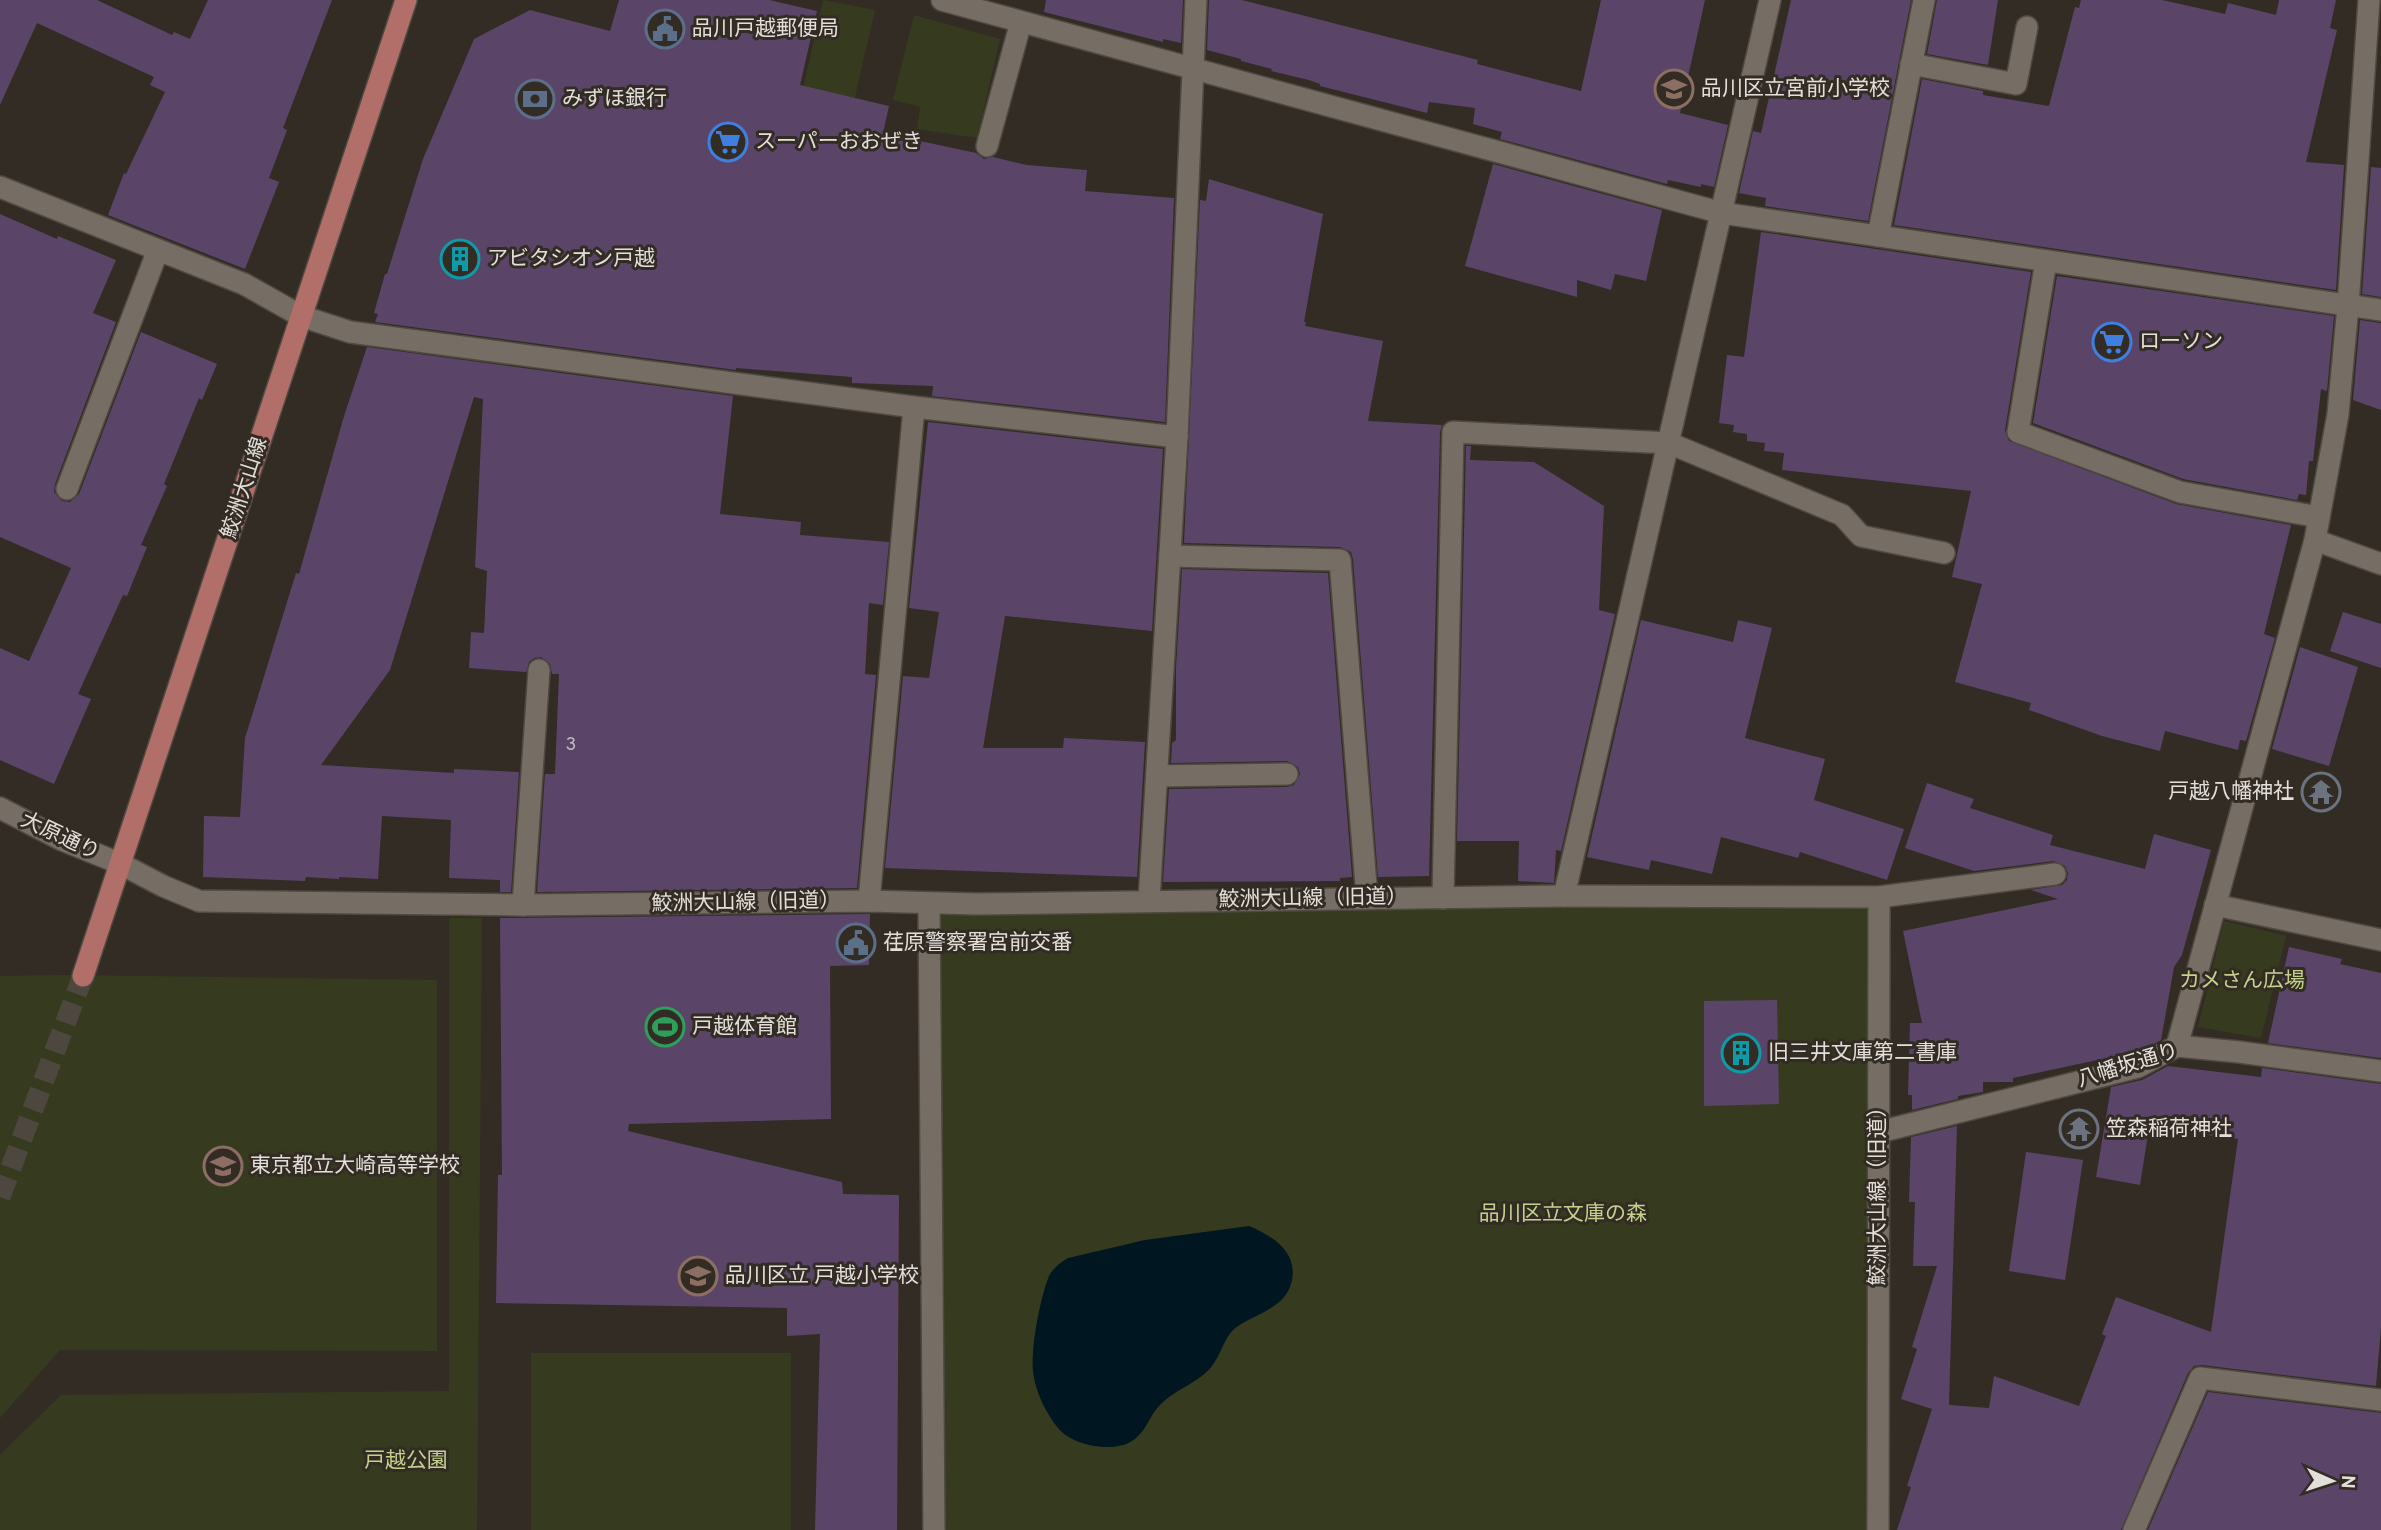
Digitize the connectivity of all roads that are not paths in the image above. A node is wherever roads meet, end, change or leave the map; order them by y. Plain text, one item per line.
1 (406, 0) edge
2 (942, 0) edge
3 (1196, 0) edge
4 (1770, 0) edge
5 (1924, 0) edge
6 (2369, 0) edge
7 (1021, 22) junction
8 (2027, 27) dead end
9 (2373, 48) edge
10 (1911, 64) junction
11 (1192, 69) junction
12 (987, 146) dead end
13 (0, 187) edge
14 (1723, 213) junction
15 (1878, 236) junction
16 (158, 250) junction
17 (2046, 261) junction
18 (2348, 306) junction
19 (2381, 310) edge
20 (302, 316) junction
21 (914, 407) junction
22 (1177, 437) junction
23 (1670, 443) junction
24 (67, 489) dead end
25 (2319, 517) junction
26 (2315, 540) junction
27 (1944, 553) dead end
28 (1170, 556) junction
29 (2381, 564) edge
30 (539, 670) dead end
31 (1287, 774) dead end
32 (1157, 776) junction
33 (0, 808) edge
34 (121, 864) junction
35 (2055, 874) dead end
36 (1564, 896) junction
37 (1879, 897) junction
38 (1367, 898) junction
39 (1443, 898) junction
40 (869, 901) junction
41 (1149, 901) junction
42 (929, 903) junction
43 (523, 905) junction
44 (2216, 905) junction
45 (2381, 940) edge
46 (83, 976) tunnel mouth
47 (2177, 1046) junction
48 (2381, 1071) edge
49 (1879, 1132) junction
50 (2381, 1401) edge
51 (934, 1530) edge
52 (1878, 1530) edge
53 (2134, 1530) edge

1 - 20 main road, 鮫洲大山線
2 - 7 street
3 - 11 street
4 - 14 street
5 - 10 street
6 - 9 street
7 - 11 street
7 - 12 street
8 - 10 street
9 - 18 street
10 - 15 street
11 - 14 street
11 - 22 street
13 - 16 street
14 - 15 street
14 - 23 street
15 - 17 street
16 - 20 street
16 - 24 street
17 - 18 street
17 - 25 street
18 - 19 street
18 - 25 street
20 - 21 street
20 - 34 main road, 鮫洲大山線
21 - 22 street
21 - 40 street
22 - 28 street
23 - 27 street
23 - 36 street
23 - 39 street
25 - 26 street
26 - 29 street
26 - 44 street
28 - 32 street
28 - 38 street
30 - 43 street
31 - 32 street
32 - 41 street
33 - 34 street, 大原通り
34 - 43 street, 鮫洲大山線（旧道）
34 - 46 main road, 鮫洲大山線
35 - 37 street
36 - 37 street, 鮫洲大山線（旧道）
36 - 39 street, 鮫洲大山線（旧道）
37 - 49 street, 鮫洲大山線（旧道）
38 - 39 street, 鮫洲大山線（旧道）
38 - 41 street, 鮫洲大山線（旧道）
40 - 42 street, 鮫洲大山線（旧道）
40 - 43 street, 鮫洲大山線（旧道）
41 - 42 street, 鮫洲大山線（旧道）
42 - 51 street
44 - 45 street
44 - 47 street
47 - 48 street, 八幡坂通り
47 - 49 street, 八幡坂通り
49 - 52 street, 鮫洲大山線（旧道）
50 - 53 street

